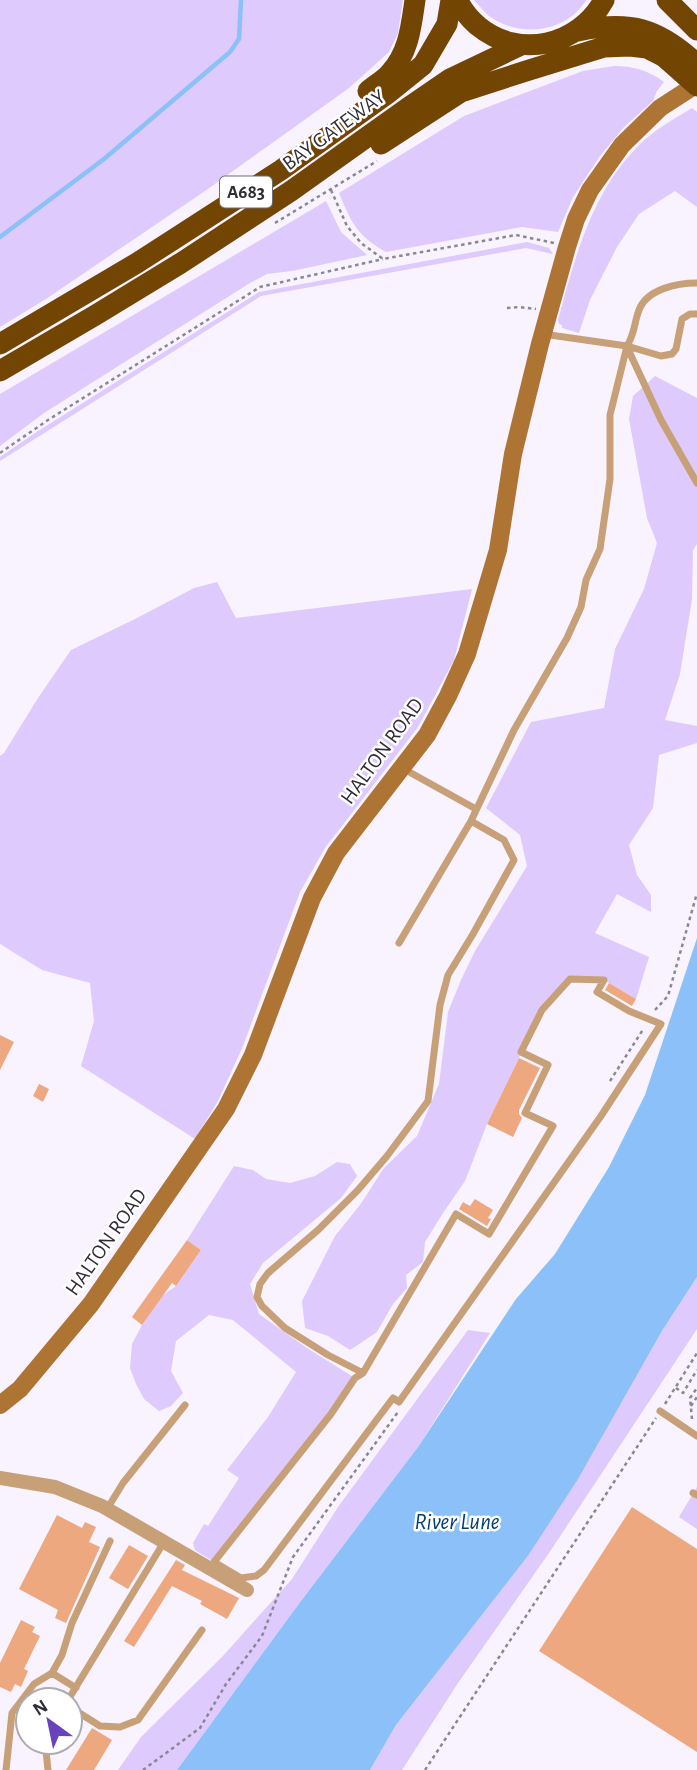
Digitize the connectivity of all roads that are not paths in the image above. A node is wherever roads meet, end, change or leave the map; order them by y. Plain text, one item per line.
1 (415, 0) edge
2 (451, 0) edge
3 (458, 0) edge
4 (604, 0) edge
5 (667, 0) edge
6 (697, 30) edge
7 (576, 32) junction
8 (521, 45) junction
9 (671, 52) junction
10 (697, 64) edge
11 (697, 85) edge
12 (181, 262) junction
13 (697, 283) edge
14 (697, 314) edge
15 (45, 318) junction
16 (543, 334) junction
17 (0, 344) edge
18 (626, 346) junction
19 (0, 371) edge
20 (697, 483) edge
21 (401, 768) junction
22 (476, 808) junction
23 (471, 821) junction
24 (399, 943) dead end
25 (363, 1373) junction
26 (0, 1405) edge
27 (185, 1405) dead end
28 (660, 1412) road end
29 (695, 1434) edge
30 (0, 1478) edge
31 (107, 1508) junction
32 (110, 1541) dead end
33 (164, 1542) junction
34 (247, 1590) dead end
35 (202, 1630) dead end
36 (52, 1673) junction
37 (73, 1686) edge
38 (77, 1686) edge
39 (84, 1716) edge
40 (6, 1770) edge

1 - 15 highway
2 - 15 highway, BAY GATEWAY / A683
3 - 8 highway
4 - 7 highway
5 - 6 highway
7 - 8 highway
7 - 9 highway
8 - 12 highway, BAY GATEWAY / A683
9 - 10 highway
9 - 11 highway, bridge
9 - 12 highway
11 - 16 street, HALTON ROAD
12 - 19 highway, BAY GATEWAY / A683
13 - 18 lane
14 - 18 lane
15 - 17 highway, BAY GATEWAY / A683
16 - 18 lane
16 - 21 street, HALTON ROAD
18 - 20 lane
18 - 22 lane
21 - 22 lane
21 - 26 street, HALTON ROAD
22 - 23 lane
23 - 24 lane
23 - 25 lane
25 - 25 lane
27 - 31 lane
28 - 29 lane
30 - 31 street
31 - 33 street
32 - 36 lane
33 - 34 street
33 - 38 lane
35 - 39 lane
36 - 37 lane
36 - 40 lane

